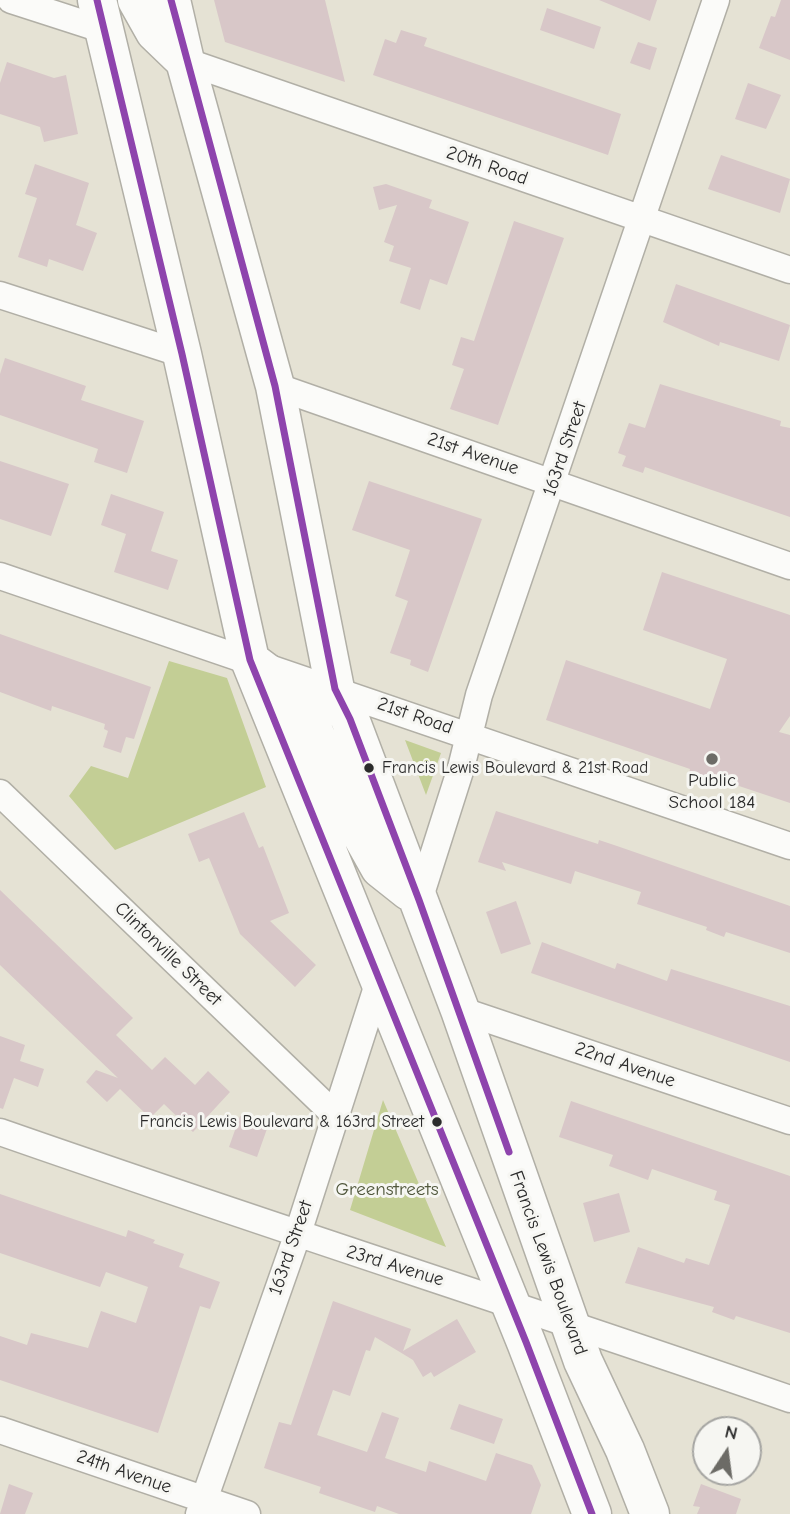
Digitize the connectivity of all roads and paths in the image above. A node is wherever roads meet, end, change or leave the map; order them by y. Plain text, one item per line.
1 (11, 0) edge
2 (138, 0) edge
3 (171, 0) edge
4 (716, 0) edge
5 (100, 15) edge
6 (185, 61) junction
7 (643, 219) junction
8 (790, 270) edge
9 (0, 295) edge
10 (182, 354) junction
11 (275, 386) junction
12 (553, 482) junction
13 (790, 566) edge
14 (0, 576) edge
15 (250, 660) junction
16 (335, 689) junction
17 (469, 734) junction
18 (0, 793) edge
19 (790, 846) edge
20 (419, 900) junction
21 (379, 981) junction
22 (460, 1010) junction
23 (335, 1115) junction
24 (790, 1121) edge
25 (0, 1132) edge
26 (297, 1236) junction
27 (510, 1303) junction
28 (569, 1323) junction
29 (790, 1399) edge
30 (0, 1430) edge
31 (201, 1507) edge
32 (247, 1514) edge
33 (592, 1514) edge
34 (650, 1514) edge

1 - 5 street
2 - 6 main road
3 - 6 main road, Francis Lewis Boulevard
4 - 7 street, 163rd Street
5 - 10 main road
6 - 7 street, 20th Road
6 - 11 main road, Francis Lewis Boulevard
7 - 8 street, 20th Road
7 - 12 street, 163rd Street
9 - 10 street
10 - 15 main road
11 - 12 street, 21st Avenue
11 - 16 main road, Francis Lewis Boulevard
12 - 13 street, 21st Avenue
12 - 17 street, 163rd Street
14 - 15 street, 21st Road
15 - 16 street, 21st Road
15 - 20 main road
15 - 21 main road
16 - 17 street, 21st Road
16 - 20 main road, Francis Lewis Boulevard
17 - 19 street, 21st Road
17 - 20 street, 163rd Street
18 - 23 street, Clintonville Street
20 - 22 main road, Francis Lewis Boulevard
21 - 23 street, 163rd Street
21 - 27 main road
22 - 24 street, 22nd Avenue
22 - 28 main road, Francis Lewis Boulevard
23 - 26 street, 163rd Street
25 - 26 street, 23rd Avenue
26 - 27 street, 23rd Avenue
26 - 31 street, 163rd Street
27 - 28 street, 23rd Avenue
27 - 33 main road
28 - 29 street, 23rd Avenue
28 - 34 main road, Francis Lewis Boulevard
30 - 31 street, 24th Avenue
31 - 32 street, 24th Avenue

